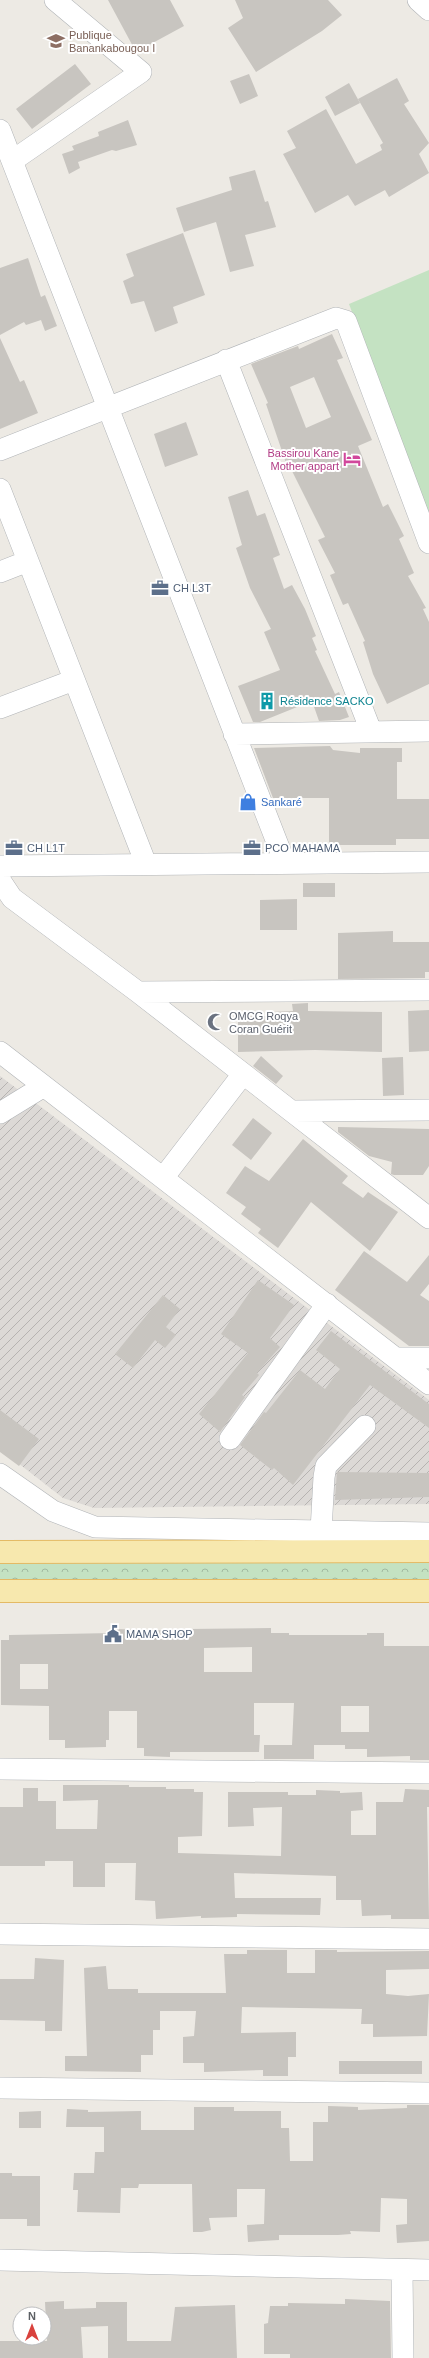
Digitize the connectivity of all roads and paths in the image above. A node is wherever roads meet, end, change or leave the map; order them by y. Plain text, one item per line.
1 (55, 0) edge
2 (418, 0) edge
3 (429, 10) edge
4 (0, 130) edge
5 (12, 161) junction
6 (226, 360) junction
7 (107, 407) junction
8 (0, 450) edge
9 (0, 489) edge
10 (428, 536) edge
11 (28, 561) junction
12 (0, 572) edge
13 (74, 680) junction
14 (0, 708) edge
15 (371, 731) junction
16 (429, 731) edge
17 (234, 734) junction
18 (429, 862) edge
19 (285, 863) junction
20 (146, 864) junction
21 (0, 866) edge
22 (0, 880) edge
23 (429, 990) edge
24 (138, 992) junction
25 (0, 1052) edge
26 (243, 1074) junction
27 (44, 1086) junction
28 (429, 1110) edge
29 (293, 1111) junction
30 (0, 1114) edge
31 (163, 1178) junction
32 (429, 1218) edge
33 (327, 1304) junction
34 (397, 1358) junction
35 (429, 1358) edge
36 (429, 1384) edge
37 (365, 1426) dead end
38 (230, 1439) dead end
39 (0, 1474) edge
40 (321, 1531) junction
41 (429, 1533) edge
42 (429, 1551) edge
43 (0, 1552) edge
44 (0, 1591) edge
45 (429, 1591) edge
46 (0, 1769) edge
47 (429, 1773) edge
48 (0, 1934) edge
49 (429, 1939) edge
50 (0, 2088) edge
51 (429, 2094) edge
52 (0, 2260) edge
53 (429, 2270) edge
54 (402, 2271) junction
55 (403, 2358) edge

1 - 5 street
2 - 3 street
4 - 5 street
5 - 7 street
6 - 7 street
6 - 10 street
6 - 15 street
7 - 8 street
7 - 17 street
9 - 11 street
11 - 12 street
11 - 13 street
13 - 14 street
13 - 20 street
15 - 16 street
15 - 17 street
17 - 19 street
18 - 19 street
19 - 20 street
20 - 21 street
22 - 24 street
23 - 24 street
24 - 26 street
25 - 27 street
26 - 29 street
26 - 31 street
27 - 30 street
27 - 31 street
28 - 29 street
29 - 32 street
31 - 33 street
33 - 34 street
33 - 38 street
34 - 35 street
34 - 36 street
37 - 40 street
39 - 40 street
40 - 41 street
42 - 43 main road
44 - 45 main road
46 - 47 street
48 - 49 street
50 - 51 street
52 - 54 street
53 - 54 street
54 - 55 street

